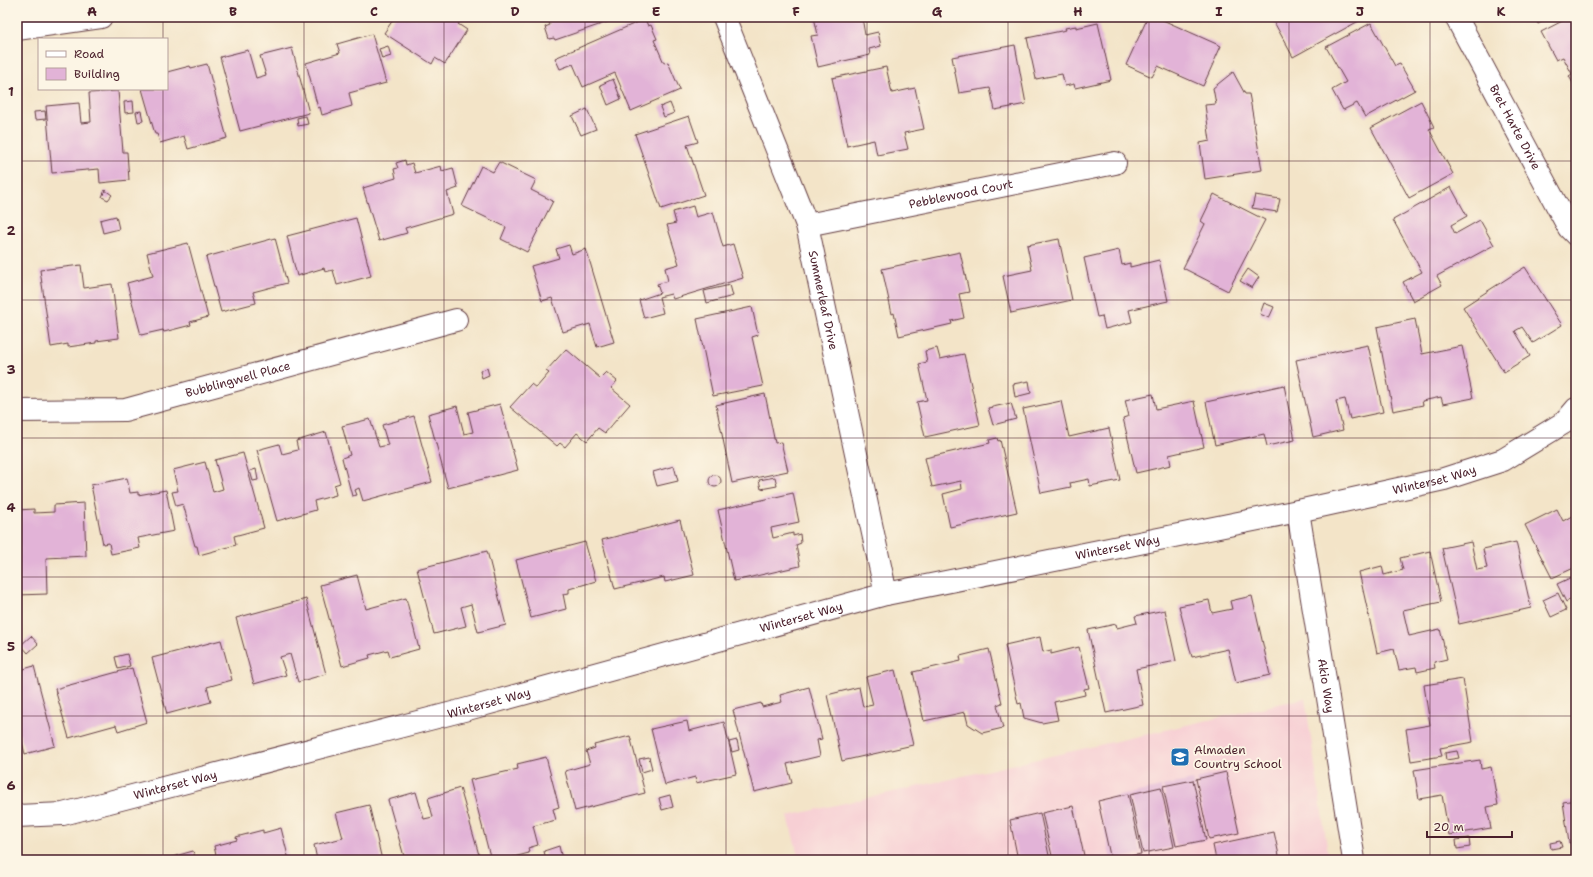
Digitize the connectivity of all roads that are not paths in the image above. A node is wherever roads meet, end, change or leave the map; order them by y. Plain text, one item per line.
1 (101, 17) edge
2 (724, 17) edge
3 (1456, 17) edge
4 (17, 29) edge
5 (1115, 162) dead end
6 (808, 225) junction
7 (1576, 235) edge
8 (456, 320) dead end
9 (1576, 409) edge
10 (17, 411) edge
11 (1298, 512) junction
12 (886, 594) junction
13 (17, 816) edge
14 (1354, 860) edge

1 - 4 street
2 - 6 street, Summerleaf Drive
3 - 7 street, Bret Harte Drive
5 - 6 street, Pebblewood Court
6 - 12 street, Summerleaf Drive
8 - 10 street, Bubblingwell Place
9 - 11 street, Winterset Way
11 - 12 street, Winterset Way
11 - 14 street, Akio Way
12 - 13 street, Winterset Way

